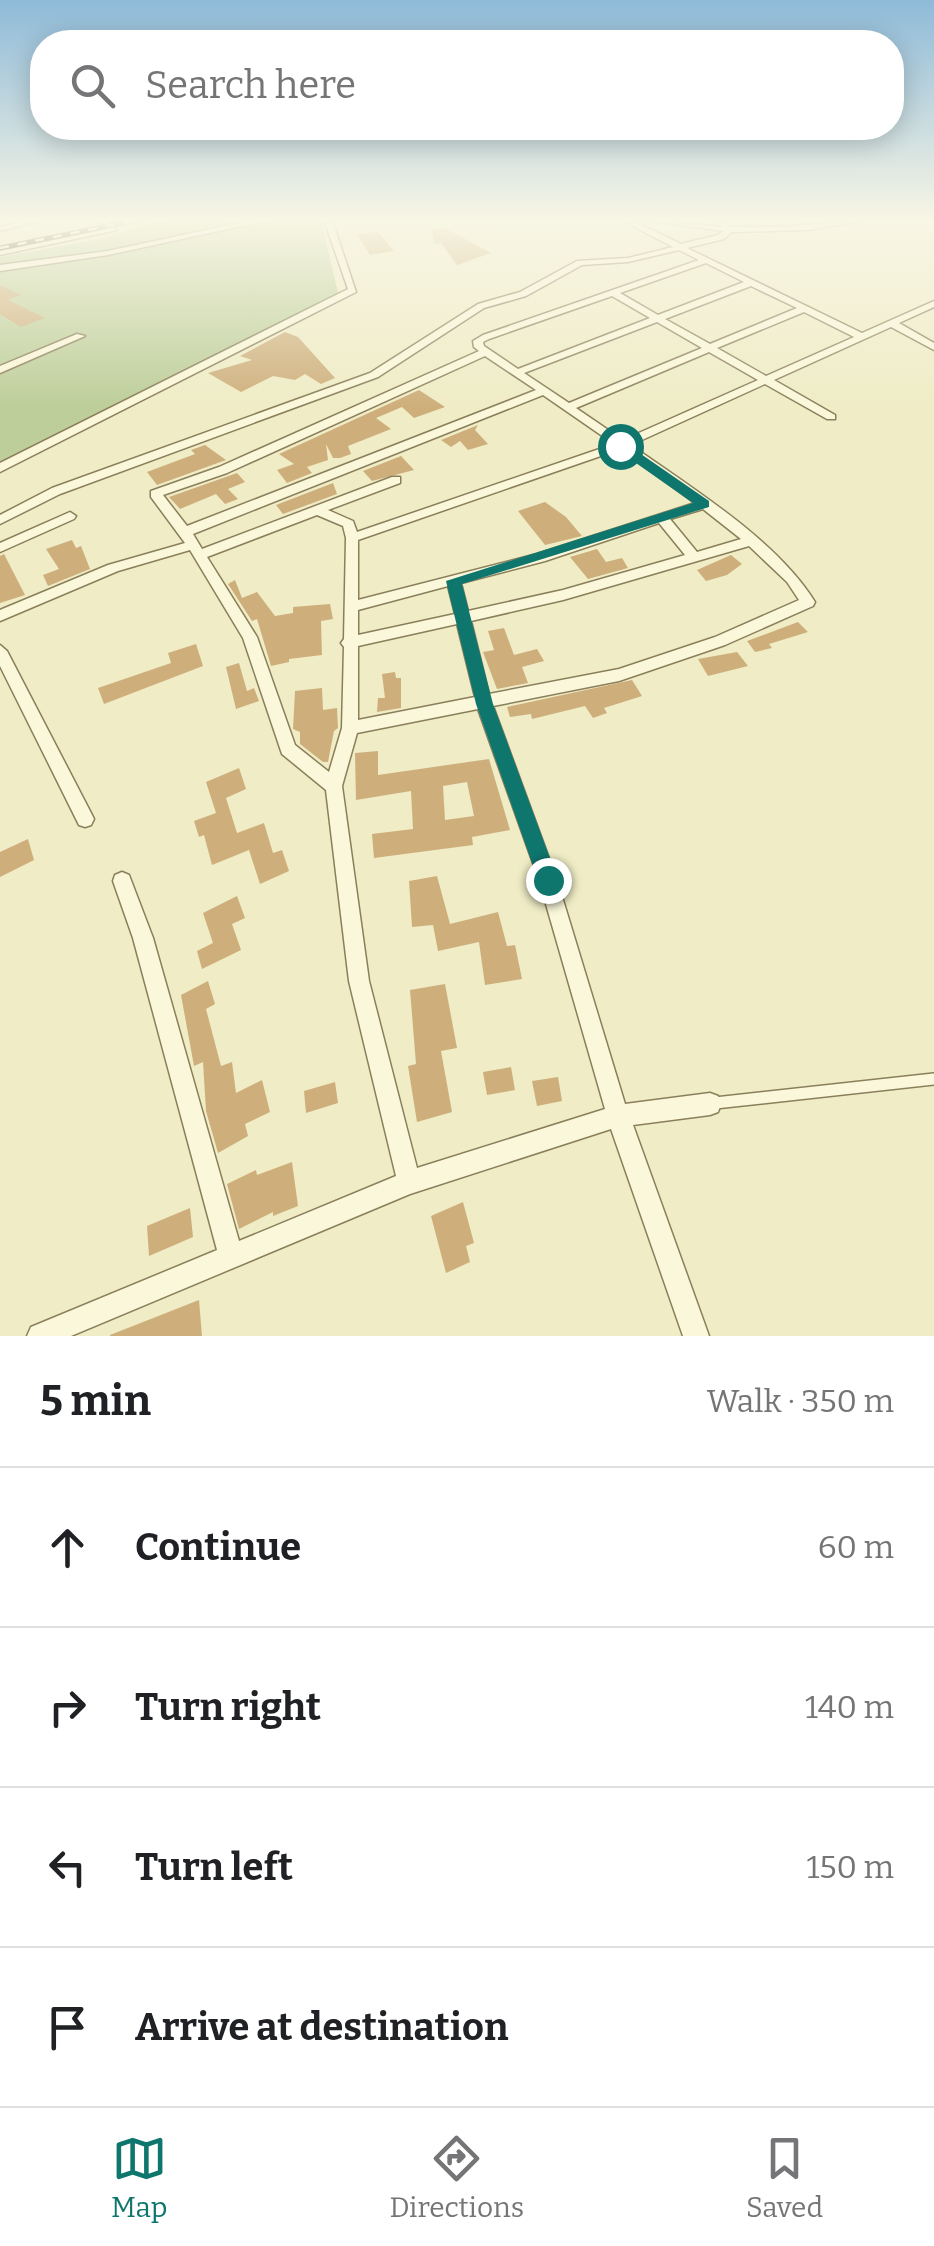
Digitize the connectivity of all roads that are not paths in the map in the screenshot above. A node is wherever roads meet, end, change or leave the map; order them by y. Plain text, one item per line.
1 (350, 282) edge
2 (544, 282) edge
3 (640, 282) edge
4 (750, 283) joint
5 (611, 292) junction
6 (934, 304) edge
7 (803, 309) junction
8 (657, 318) junction
9 (893, 324) junction
10 (858, 335) junction
11 (80, 336) dead end
12 (708, 347) junction
13 (934, 347) edge
14 (486, 352) junction
15 (0, 370) edge
16 (516, 373) junction
17 (765, 380) junction
18 (543, 392) junction
19 (568, 408) junction
20 (831, 418) dead end
21 (620, 446) junction
22 (0, 468) edge
23 (396, 480) dead end
24 (704, 504) junction
25 (316, 510) junction
26 (70, 516) dead end
27 (0, 520) edge
28 (663, 520) junction
29 (352, 538) junction
30 (750, 540) junction
31 (193, 544) junction
32 (0, 548) edge
33 (694, 558) junction
34 (454, 581) junction
35 (350, 607) junction
36 (0, 616) edge
37 (460, 616) junction
38 (348, 643) junction
39 (0, 652) edge
40 (484, 704) junction
41 (350, 728) junction
42 (334, 786) junction
43 (85, 819) dead end
44 (122, 880) dead end
45 (934, 1078) edge
46 (710, 1104) joint
47 (618, 1116) junction
48 (409, 1182) junction
49 (231, 1256) junction
50 (40, 1336) edge
51 (696, 1336) edge

1 - 22 street
2 - 27 street
3 - 5 street
4 - 7 street
4 - 8 street
5 - 8 street
5 - 14 street
6 - 9 street
7 - 10 street
7 - 12 street
8 - 12 street
8 - 16 street
9 - 10 street
9 - 13 street
10 - 17 street
11 - 15 street
12 - 17 street
12 - 19 street
14 - 16 street
14 - 31 street
16 - 18 street
17 - 20 street
17 - 21 street
18 - 19 street
18 - 31 street
19 - 21 street
21 - 24 street
21 - 29 street
23 - 25 street
24 - 28 street
24 - 30 street
25 - 29 street
25 - 31 street
26 - 32 street
28 - 33 street
28 - 34 street
29 - 35 street
30 - 33 street
30 - 40 street
31 - 36 street
31 - 42 street
33 - 37 street
34 - 35 street
34 - 37 street
35 - 38 street
37 - 38 street
37 - 40 street
38 - 41 street
39 - 43 street
40 - 41 street
40 - 47 street
41 - 42 street
42 - 48 street
44 - 49 street
45 - 46 lane
46 - 47 street
47 - 48 street
47 - 51 street
48 - 49 street
49 - 50 street

